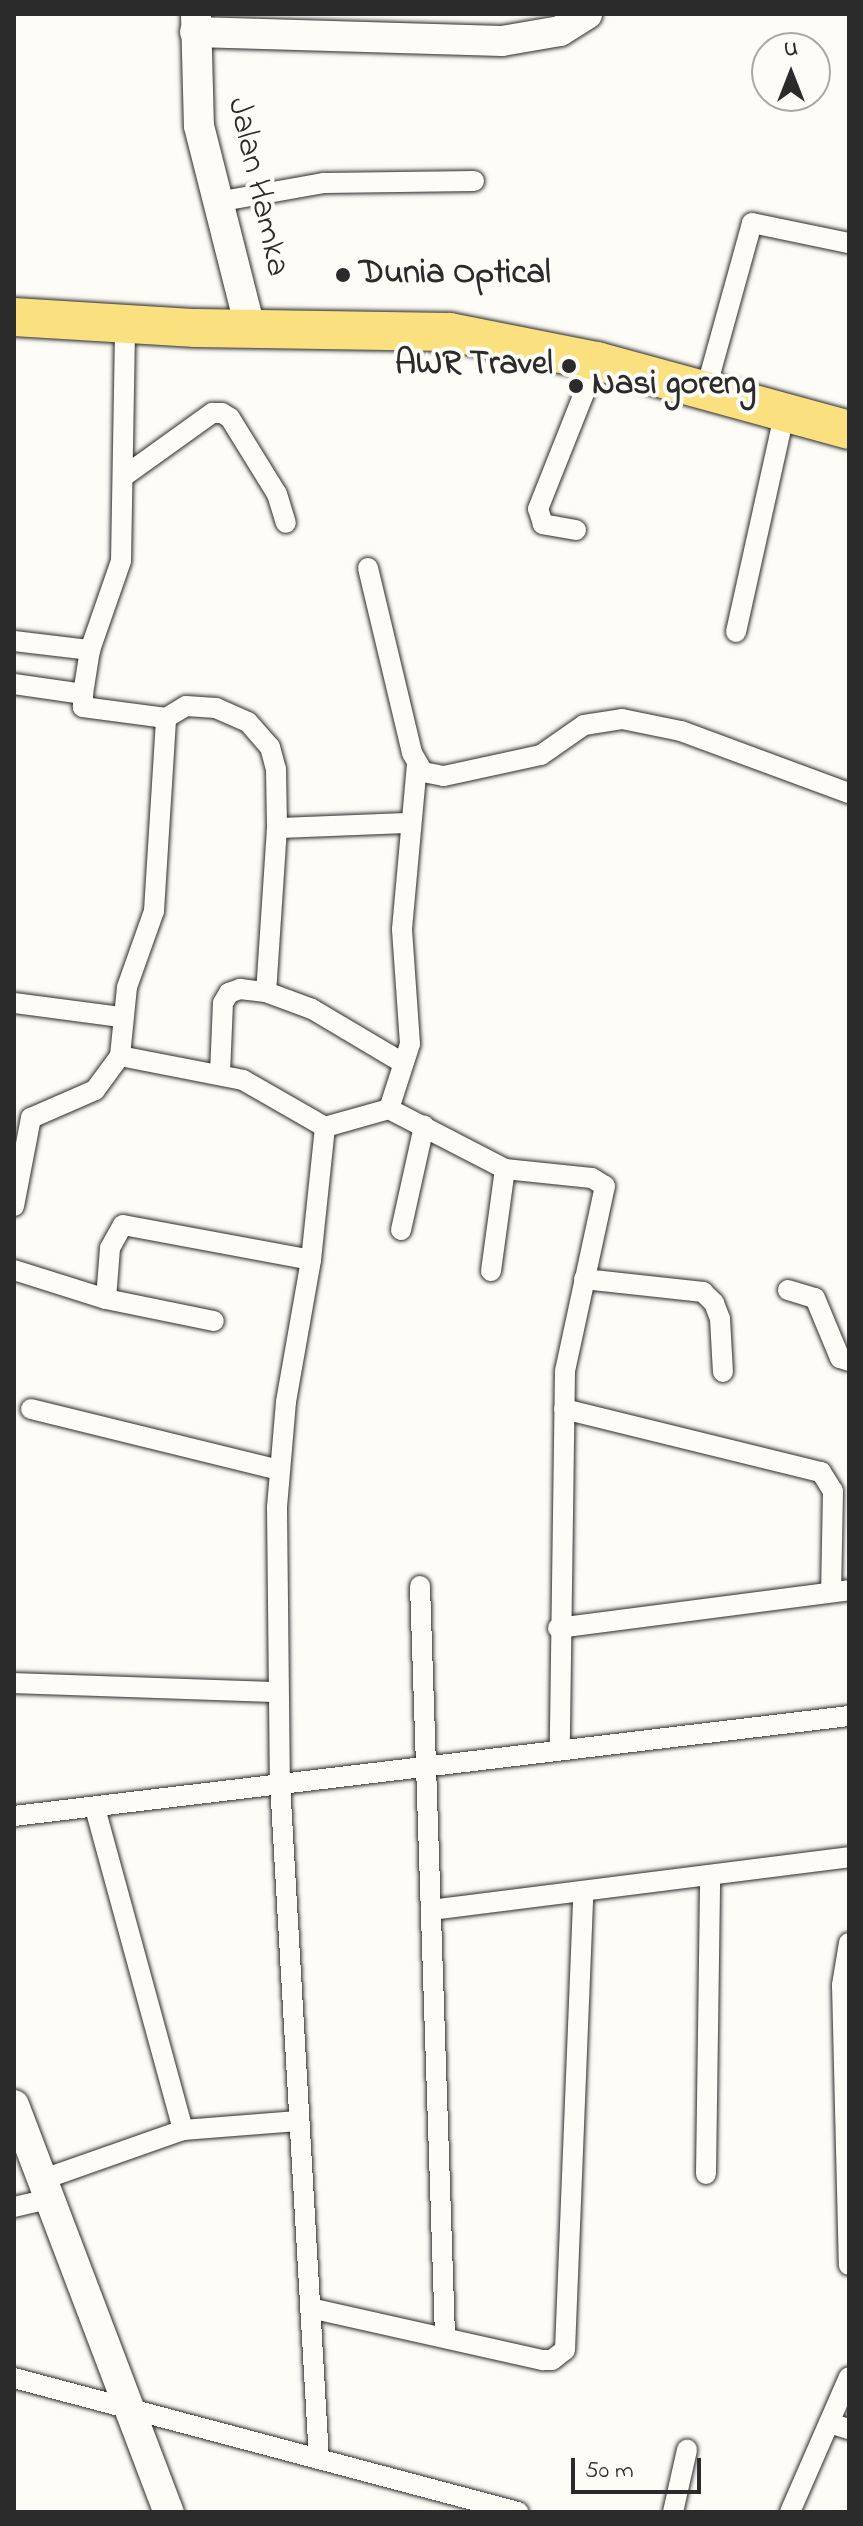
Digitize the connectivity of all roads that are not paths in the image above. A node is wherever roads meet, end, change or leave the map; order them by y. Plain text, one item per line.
1 (587, 14) edge
2 (195, 23) edge
3 (474, 181) dead end
4 (217, 202) junction
5 (849, 243) edge
6 (14, 317) edge
7 (125, 325) junction
8 (250, 327) junction
9 (597, 361) junction
10 (706, 389) junction
11 (785, 411) junction
12 (849, 430) edge
13 (123, 477) junction
14 (286, 523) dead end
15 (576, 530) dead end
16 (368, 568) dead end
17 (736, 632) dead end
18 (14, 641) edge
19 (90, 650) junction
20 (14, 684) edge
21 (83, 694) junction
22 (166, 718) junction
23 (417, 765) junction
24 (849, 793) edge
25 (409, 823) junction
26 (277, 828) junction
27 (266, 992) junction
28 (14, 1003) edge
29 (120, 1017) junction
30 (120, 1056) junction
31 (403, 1063) junction
32 (220, 1074) junction
33 (389, 1109) junction
34 (424, 1126) junction
35 (325, 1127) junction
36 (505, 1169) junction
37 (15, 1194) edge
38 (401, 1230) dead end
39 (311, 1260) junction
40 (14, 1270) edge
41 (491, 1271) dead end
42 (584, 1279) junction
43 (788, 1290) dead end
44 (106, 1299) junction
45 (214, 1321) dead end
46 (849, 1361) edge
47 (723, 1372) dead end
48 (31, 1409) dead end
49 (564, 1409) junction
50 (279, 1470) junction
51 (420, 1586) dead end
52 (840, 1591) edge
53 (558, 1628) junction
54 (14, 1683) edge
55 (278, 1692) junction
56 (849, 1716) edge
57 (560, 1748) junction
58 (425, 1763) junction
59 (280, 1783) junction
60 (95, 1808) junction
61 (14, 1816) edge
62 (849, 1857) edge
63 (710, 1875) junction
64 (583, 1895) junction
65 (431, 1910) junction
66 (849, 1943) edge
67 (846, 1985) edge
68 (15, 2111) edge
69 (298, 2121) junction
70 (846, 2126) edge
71 (183, 2130) junction
72 (706, 2174) dead end
73 (45, 2189) junction
74 (14, 2207) edge
75 (849, 2265) edge
76 (310, 2308) junction
77 (445, 2336) junction
78 (849, 2377) edge
79 (14, 2378) edge
80 (130, 2411) junction
81 (839, 2426) edge
82 (687, 2450) dead end
83 (319, 2459) junction
84 (169, 2512) edge
85 (518, 2512) edge
86 (673, 2512) edge
87 (790, 2512) edge

1 - 2 street
2 - 4 street, Jalan Hamka
3 - 4 street
4 - 8 street, Jalan Hamka
5 - 10 street
6 - 7 highway
7 - 8 highway
7 - 13 street
8 - 9 highway
9 - 10 highway
9 - 15 street
10 - 11 highway
11 - 12 highway
11 - 17 street
13 - 14 street
13 - 19 street
16 - 23 street
18 - 19 street
19 - 21 street
20 - 21 street
21 - 22 street
22 - 26 street
22 - 29 street
23 - 24 street
23 - 25 street
25 - 26 street
25 - 31 street
26 - 27 street
27 - 31 street
27 - 32 street
28 - 29 street
29 - 30 street
30 - 32 street
30 - 37 street
31 - 33 street
32 - 35 street
33 - 34 street
33 - 35 street
34 - 36 street
34 - 38 street
35 - 39 street
36 - 41 street
36 - 42 street
39 - 44 street
39 - 50 street
40 - 44 street
42 - 47 street
42 - 49 street
43 - 46 street
44 - 45 street
48 - 50 street
49 - 52 street
49 - 53 street
50 - 55 street
51 - 58 street
52 - 53 street
53 - 57 street
54 - 55 street
55 - 59 street
56 - 57 street
57 - 58 street
58 - 59 street
58 - 65 street
59 - 60 street
59 - 69 street
60 - 61 street
60 - 71 street
62 - 63 street
63 - 64 street
63 - 72 street
64 - 65 street
64 - 77 street
65 - 77 street
66 - 67 street
67 - 70 street
68 - 73 street
69 - 71 street
69 - 76 street
70 - 75 street
71 - 73 street
73 - 74 street
73 - 80 street
76 - 77 street
76 - 83 street
78 - 81 street
79 - 80 street
80 - 83 street
80 - 84 street
81 - 87 street
82 - 86 street
83 - 85 street

